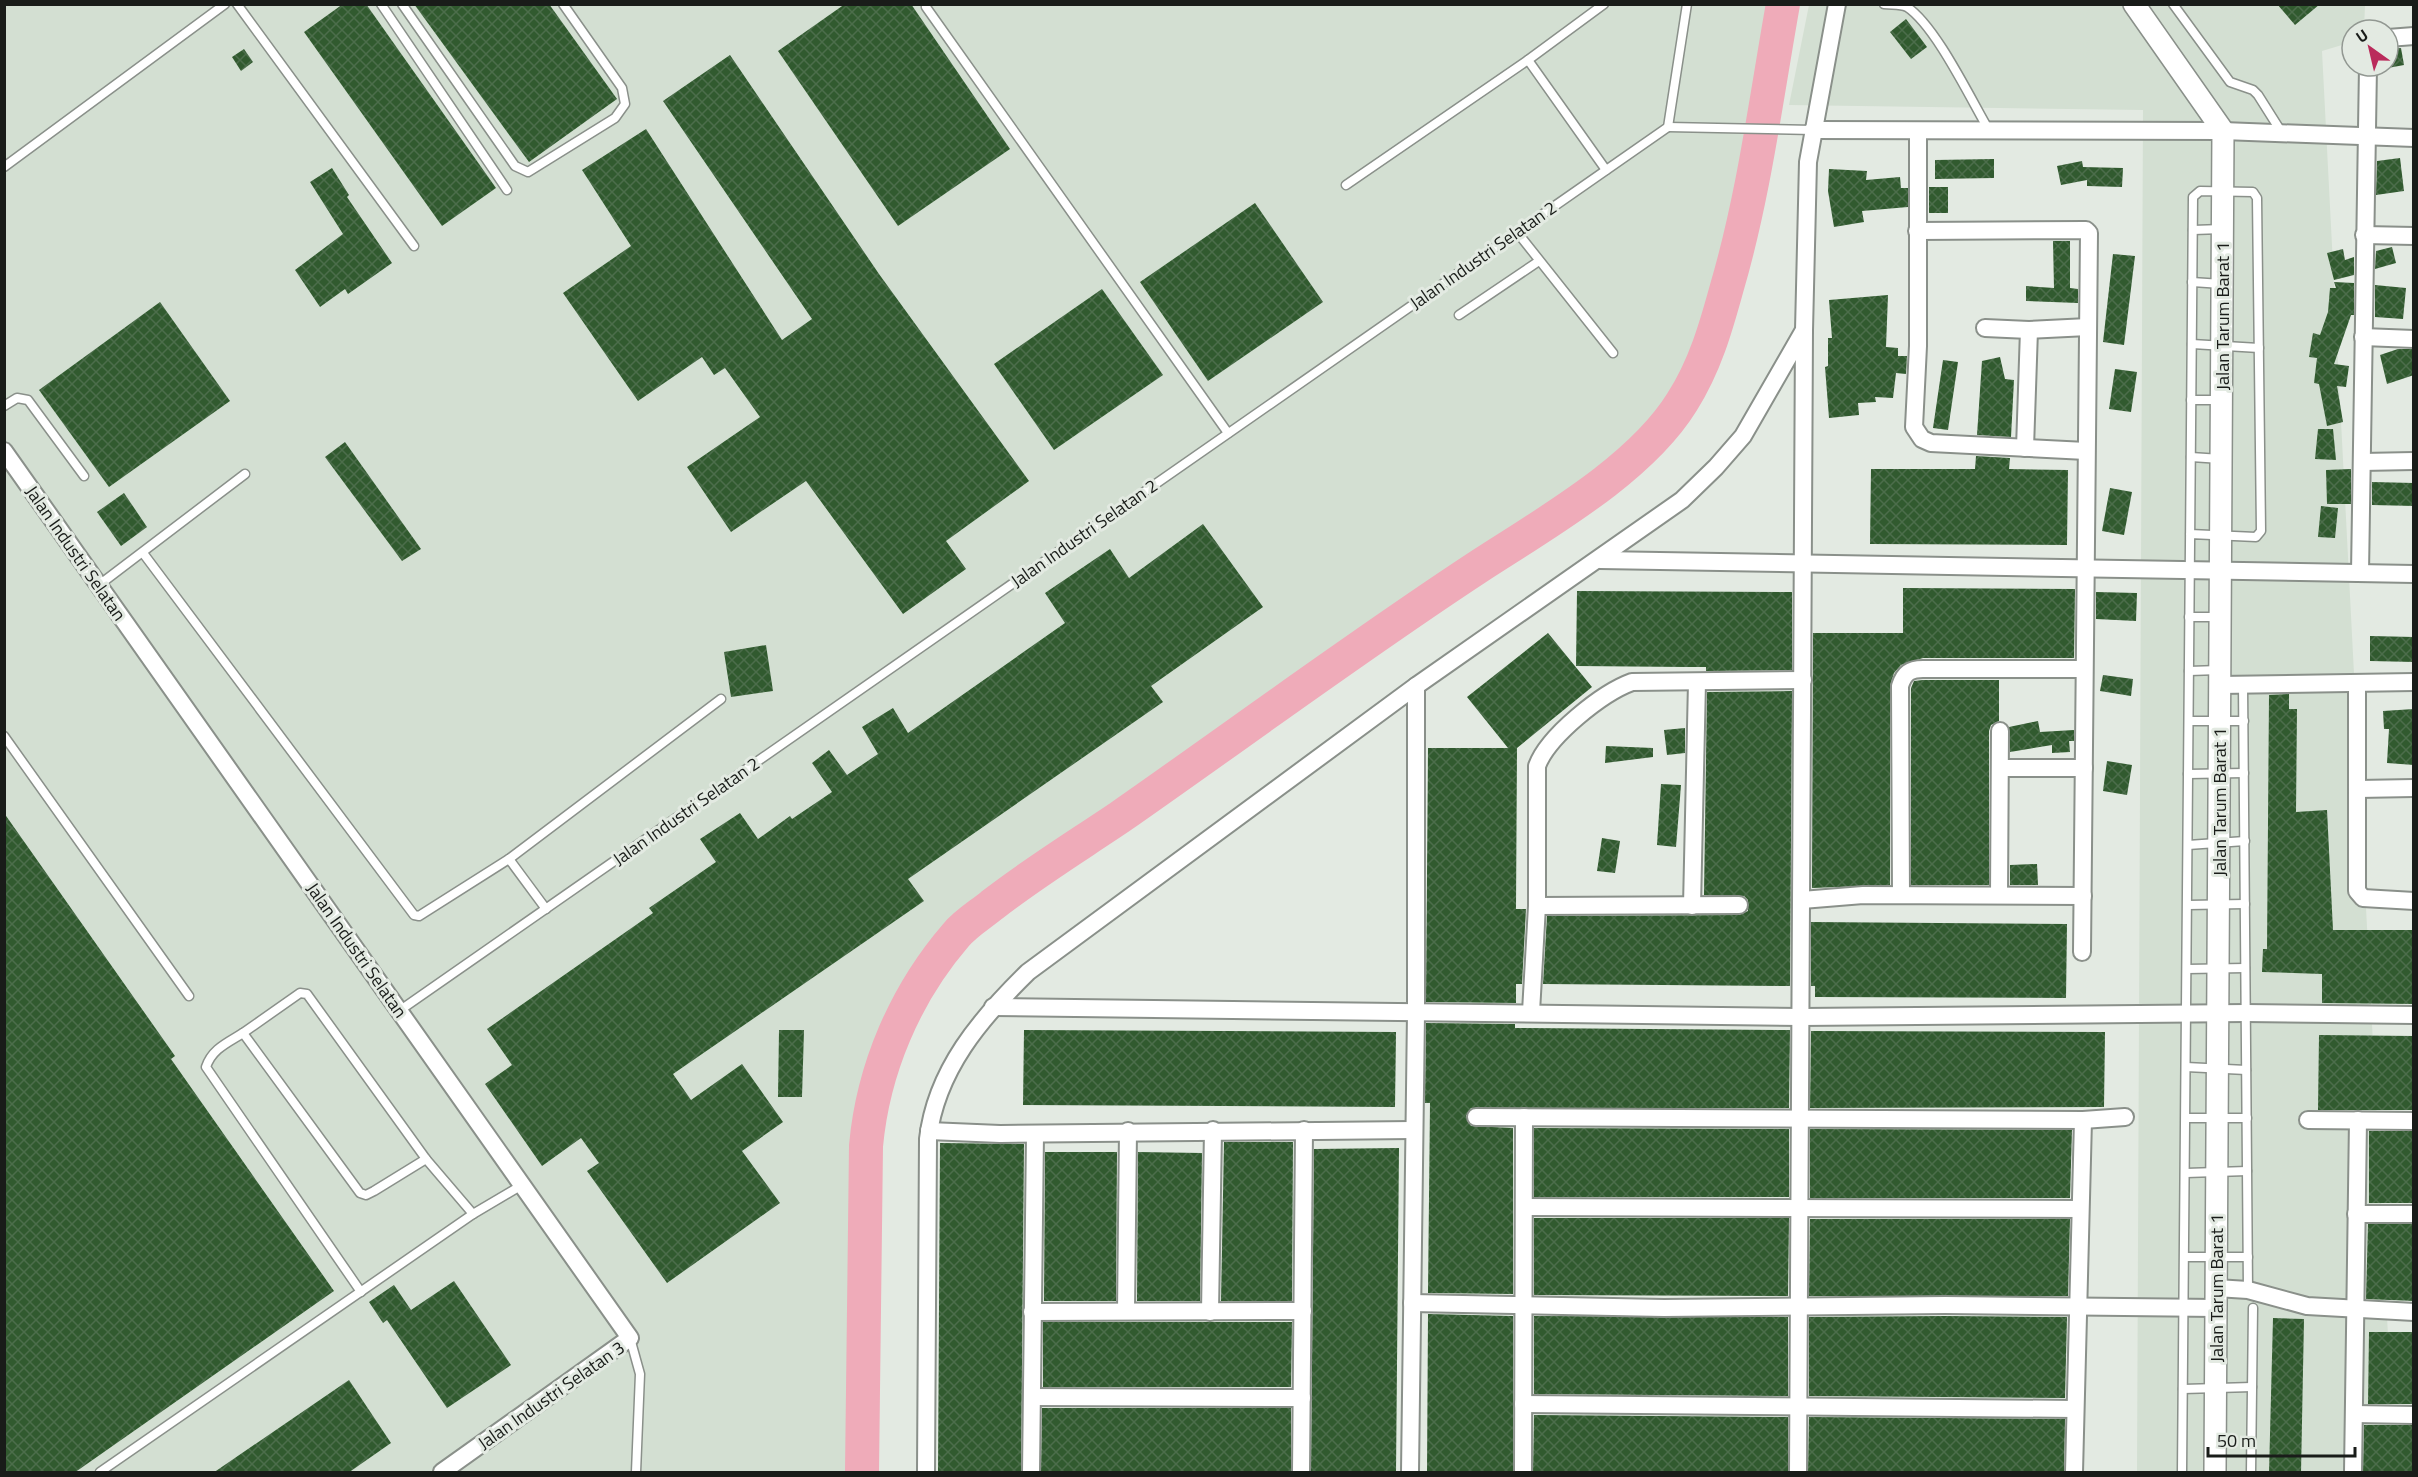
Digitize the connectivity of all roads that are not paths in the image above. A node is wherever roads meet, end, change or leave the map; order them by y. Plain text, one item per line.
1 (225, 4) edge
2 (237, 4) edge
3 (381, 4) edge
4 (402, 4) edge
5 (563, 4) edge
6 (1604, 4) edge
7 (1687, 4) edge
8 (1837, 4) edge
9 (1884, 4) edge
10 (2134, 4) edge
11 (2173, 4) edge
12 (926, 7) dead end
13 (1528, 60) junction
14 (2367, 78) edge
15 (1668, 127) junction
16 (1813, 130) junction
17 (2223, 131) junction
18 (1918, 132) junction
19 (1990, 132) junction
20 (2283, 134) junction
21 (2365, 137) junction
22 (2414, 138) edge
23 (4, 167) edge
24 (1606, 170) junction
25 (1346, 185) dead end
26 (507, 190) dead end
27 (2222, 192) junction
28 (2222, 229) junction
29 (2193, 230) junction
30 (1917, 231) junction
31 (1517, 232) junction
32 (2364, 235) junction
33 (2414, 236) edge
34 (414, 246) dead end
35 (1539, 261) junction
36 (2192, 282) junction
37 (2222, 284) junction
38 (1459, 315) dead end
39 (2088, 327) junction
40 (1986, 328) dead end
41 (1804, 330) junction
42 (2029, 330) junction
43 (2363, 337) junction
44 (2414, 339) edge
45 (2192, 344) junction
46 (2222, 346) junction
47 (2259, 348) junction
48 (1613, 353) dead end
49 (2191, 400) junction
50 (2221, 400) junction
51 (4, 406) edge
52 (1228, 433) junction
53 (2025, 448) junction
54 (2086, 451) junction
55 (4, 452) edge
56 (2191, 457) junction
57 (2221, 459) junction
58 (2414, 461) edge
59 (2362, 462) junction
60 (245, 474) dead end
61 (84, 476) dead end
62 (2190, 534) junction
63 (2220, 536) junction
64 (143, 553) junction
65 (1600, 560) junction
66 (1803, 563) junction
67 (2085, 568) junction
68 (2190, 570) junction
69 (2220, 571) junction
70 (2360, 573) junction
71 (2414, 574) edge
72 (99, 585) junction
73 (2189, 617) junction
74 (2220, 617) junction
75 (2084, 669) junction
76 (2189, 671) junction
77 (2220, 678) junction
78 (1803, 680) junction
79 (1697, 682) junction
80 (2414, 682) edge
81 (2357, 683) junction
82 (2243, 685) junction
83 (1416, 686) junction
84 (721, 699) dead end
85 (2188, 721) junction
86 (2219, 721) junction
87 (2244, 721) junction
88 (2000, 731) dead end
89 (4, 736) edge
90 (2000, 768) junction
91 (2084, 768) junction
92 (2244, 773) junction
93 (2188, 774) junction
94 (2219, 774) junction
95 (2414, 788) edge
96 (2358, 789) junction
97 (2245, 842) junction
98 (2218, 844) junction
99 (2188, 845) junction
100 (509, 859) junction
101 (1902, 895) junction
102 (1999, 895) junction
103 (2083, 896) junction
104 (1802, 900) junction
105 (2414, 901) edge
106 (2218, 904) junction
107 (2245, 904) junction
108 (1739, 905) dead end
109 (2188, 905) junction
110 (1537, 906) junction
111 (1692, 906) junction
112 (546, 909) junction
113 (2082, 951) dead end
114 (2218, 968) junction
115 (2245, 968) junction
116 (2187, 969) junction
117 (189, 996) dead end
118 (993, 1006) junction
119 (399, 1011) junction
120 (1531, 1012) junction
121 (1416, 1013) junction
122 (2187, 1013) junction
123 (2217, 1013) junction
124 (2246, 1013) junction
125 (2414, 1015) edge
126 (1801, 1017) junction
127 (243, 1033) junction
128 (2186, 1067) junction
129 (2217, 1069) junction
130 (2246, 1070) junction
131 (1476, 1117) dead end
132 (1524, 1117) junction
133 (1800, 1117) junction
134 (2125, 1117) dead end
135 (2186, 1118) junction
136 (2217, 1118) junction
137 (2247, 1118) junction
138 (2083, 1120) junction
139 (2308, 1120) dead end
140 (2358, 1120) junction
141 (2414, 1122) edge
142 (1213, 1130) junction
143 (1413, 1130) junction
144 (929, 1131) junction
145 (1128, 1131) junction
146 (1304, 1131) junction
147 (1035, 1134) junction
148 (426, 1159) junction
149 (2216, 1172) junction
150 (2247, 1172) junction
151 (2186, 1173) junction
152 (522, 1185) junction
153 (1524, 1207) junction
154 (1800, 1207) junction
155 (2080, 1209) junction
156 (473, 1214) junction
157 (2356, 1214) junction
158 (2414, 1214) edge
159 (2185, 1257) junction
160 (2216, 1257) junction
161 (2248, 1257) junction
162 (2248, 1290) junction
163 (361, 1292) junction
164 (2216, 1298) junction
165 (1412, 1303) junction
166 (1524, 1304) junction
167 (1799, 1305) junction
168 (2078, 1307) junction
169 (2185, 1308) junction
170 (2253, 1308) dead end
171 (2355, 1310) junction
172 (1126, 1311) junction
173 (1303, 1311) junction
174 (1032, 1312) junction
175 (1210, 1312) junction
176 (2414, 1312) edge
177 (630, 1338) junction
178 (2252, 1387) junction
179 (2215, 1388) junction
180 (2183, 1389) junction
181 (1032, 1397) junction
182 (1302, 1398) junction
183 (1523, 1404) junction
184 (1799, 1407) junction
185 (2074, 1409) junction
186 (2354, 1414) junction
187 (2414, 1415) edge
188 (100, 1473) edge
189 (442, 1473) edge
190 (636, 1473) edge
191 (926, 1473) edge
192 (1031, 1473) edge
193 (1301, 1473) edge
194 (1410, 1473) edge
195 (1523, 1473) edge
196 (1798, 1473) edge
197 (2074, 1473) edge
198 (2182, 1473) edge
199 (2214, 1473) edge
200 (2251, 1473) edge
201 (2353, 1473) edge

1 - 23 lane
2 - 34 lane
3 - 26 lane
4 - 5 lane
6 - 13 lane
7 - 15 lane
8 - 16 street
9 - 19 lane
10 - 17 street
11 - 20 lane
12 - 52 lane
13 - 24 lane
13 - 25 lane
14 - 21 street
15 - 16 lane
15 - 24 lane, Jalan Industri Selatan 2
16 - 18 street
16 - 41 street
17 - 19 street
17 - 20 street
17 - 27 street, Jalan Tarum Barat 1
18 - 19 street
18 - 30 street
20 - 21 street
21 - 22 street
21 - 32 street
24 - 31 lane, Jalan Industri Selatan 2
27 - 28 street, Jalan Tarum Barat 1
27 - 29 lane
27 - 47 lane
28 - 29 lane
28 - 37 street, Jalan Tarum Barat 1
29 - 36 lane
30 - 39 street
30 - 53 street
31 - 35 lane
31 - 52 lane, Jalan Industri Selatan 2
32 - 33 street
32 - 43 street
35 - 38 lane
35 - 48 lane
36 - 37 lane
36 - 45 lane
37 - 46 street, Jalan Tarum Barat 1
39 - 42 street
39 - 54 street
40 - 42 street
41 - 65 street
41 - 66 street
42 - 53 street
43 - 44 street
43 - 59 street
45 - 46 lane
45 - 49 lane
46 - 47 lane
46 - 50 street, Jalan Tarum Barat 1
47 - 63 lane
49 - 50 lane
49 - 56 lane
50 - 57 street, Jalan Tarum Barat 1
51 - 61 lane
52 - 112 lane, Jalan Industri Selatan 2
53 - 54 street
54 - 67 street
55 - 72 street, Jalan Industri Selatan
56 - 57 lane
56 - 62 lane
57 - 63 street, Jalan Tarum Barat 1
58 - 59 street
59 - 70 street
60 - 64 lane
62 - 63 lane
62 - 68 lane
63 - 69 street, Jalan Tarum Barat 1
64 - 72 lane
64 - 100 lane
65 - 66 street
65 - 83 street
66 - 67 street
66 - 78 street
67 - 68 street
67 - 75 street
68 - 69 street
68 - 73 lane
69 - 70 street
69 - 74 street, Jalan Tarum Barat 1
70 - 71 street
72 - 119 street, Jalan Industri Selatan
73 - 74 lane
73 - 76 lane
74 - 77 street, Jalan Tarum Barat 1
75 - 91 street
75 - 101 street
76 - 77 lane
76 - 85 lane
77 - 82 street
77 - 86 street, Jalan Tarum Barat 1
78 - 79 street
78 - 104 street
79 - 110 street
79 - 111 street
80 - 81 street
81 - 82 street
81 - 96 street
82 - 87 lane
83 - 118 street
83 - 121 street
84 - 100 lane
85 - 86 lane
85 - 93 lane
86 - 87 lane
86 - 94 street, Jalan Tarum Barat 1
87 - 92 lane
88 - 90 street
89 - 117 lane
90 - 91 street
90 - 102 street
91 - 103 street
92 - 94 lane
92 - 97 lane
93 - 94 lane
93 - 99 lane
94 - 98 street, Jalan Tarum Barat 1
95 - 96 street
96 - 105 street
97 - 98 lane
97 - 107 lane
98 - 99 lane
98 - 106 street, Jalan Tarum Barat 1
99 - 109 lane
100 - 112 lane
101 - 102 street
101 - 104 street
102 - 103 street
103 - 113 street
104 - 126 street
106 - 107 lane
106 - 109 lane
106 - 114 street, Jalan Tarum Barat 1
107 - 115 lane
108 - 111 street
109 - 116 lane
110 - 111 street
110 - 120 street
112 - 119 lane, Jalan Industri Selatan 2
114 - 115 lane
114 - 116 lane
114 - 123 street, Jalan Tarum Barat 1
115 - 124 lane
116 - 122 lane
118 - 121 street
118 - 144 street
119 - 152 street, Jalan Industri Selatan
120 - 121 street
120 - 126 street
121 - 143 street
122 - 123 street
122 - 126 street
122 - 128 lane
123 - 124 street
123 - 129 street, Jalan Tarum Barat 1
124 - 125 street
124 - 130 lane
126 - 133 street
127 - 148 lane
127 - 148 lane
127 - 163 lane
128 - 129 lane
128 - 135 lane
129 - 130 lane
129 - 136 street, Jalan Tarum Barat 1
130 - 137 lane
131 - 132 street
132 - 133 street
132 - 153 street
133 - 138 street
133 - 154 street
134 - 138 street
135 - 136 lane
135 - 151 lane
136 - 137 lane
136 - 149 street, Jalan Tarum Barat 1
137 - 150 lane
138 - 155 street
139 - 140 street
140 - 141 street
140 - 157 street
142 - 145 street
142 - 146 street
142 - 175 street
143 - 146 street
143 - 165 street
144 - 147 street
144 - 191 street
145 - 147 street
145 - 172 street
146 - 173 street
147 - 174 street
148 - 156 lane
149 - 150 lane
149 - 151 lane
149 - 160 street, Jalan Tarum Barat 1
150 - 161 lane
151 - 159 lane
152 - 156 lane
152 - 177 street, Jalan Industri Selatan
153 - 154 street
153 - 166 street
154 - 155 street
154 - 167 street
155 - 168 street
156 - 163 lane
157 - 158 street
157 - 171 street
159 - 160 lane
159 - 169 lane
160 - 161 lane
160 - 164 street, Jalan Tarum Barat 1
161 - 162 lane
162 - 164 street
162 - 171 street
163 - 188 lane
164 - 169 street
164 - 179 street, Jalan Tarum Barat 1
165 - 166 street
165 - 194 street
166 - 167 street
166 - 183 street
167 - 168 street
167 - 184 street
168 - 169 street
168 - 185 street
169 - 180 lane
170 - 178 lane
171 - 176 street
171 - 186 street
172 - 174 street
172 - 175 street
173 - 175 street
173 - 182 street
174 - 181 street
177 - 189 street, Jalan Industri Selatan 3
177 - 190 lane, Jalan Industri Selatan
178 - 179 lane
178 - 200 lane
179 - 180 lane
179 - 199 street, Jalan Tarum Barat 1
180 - 198 lane
181 - 182 street
181 - 192 street
182 - 193 street
183 - 184 street
183 - 195 street
184 - 185 street
184 - 196 street
185 - 197 street
186 - 187 street
186 - 201 street

